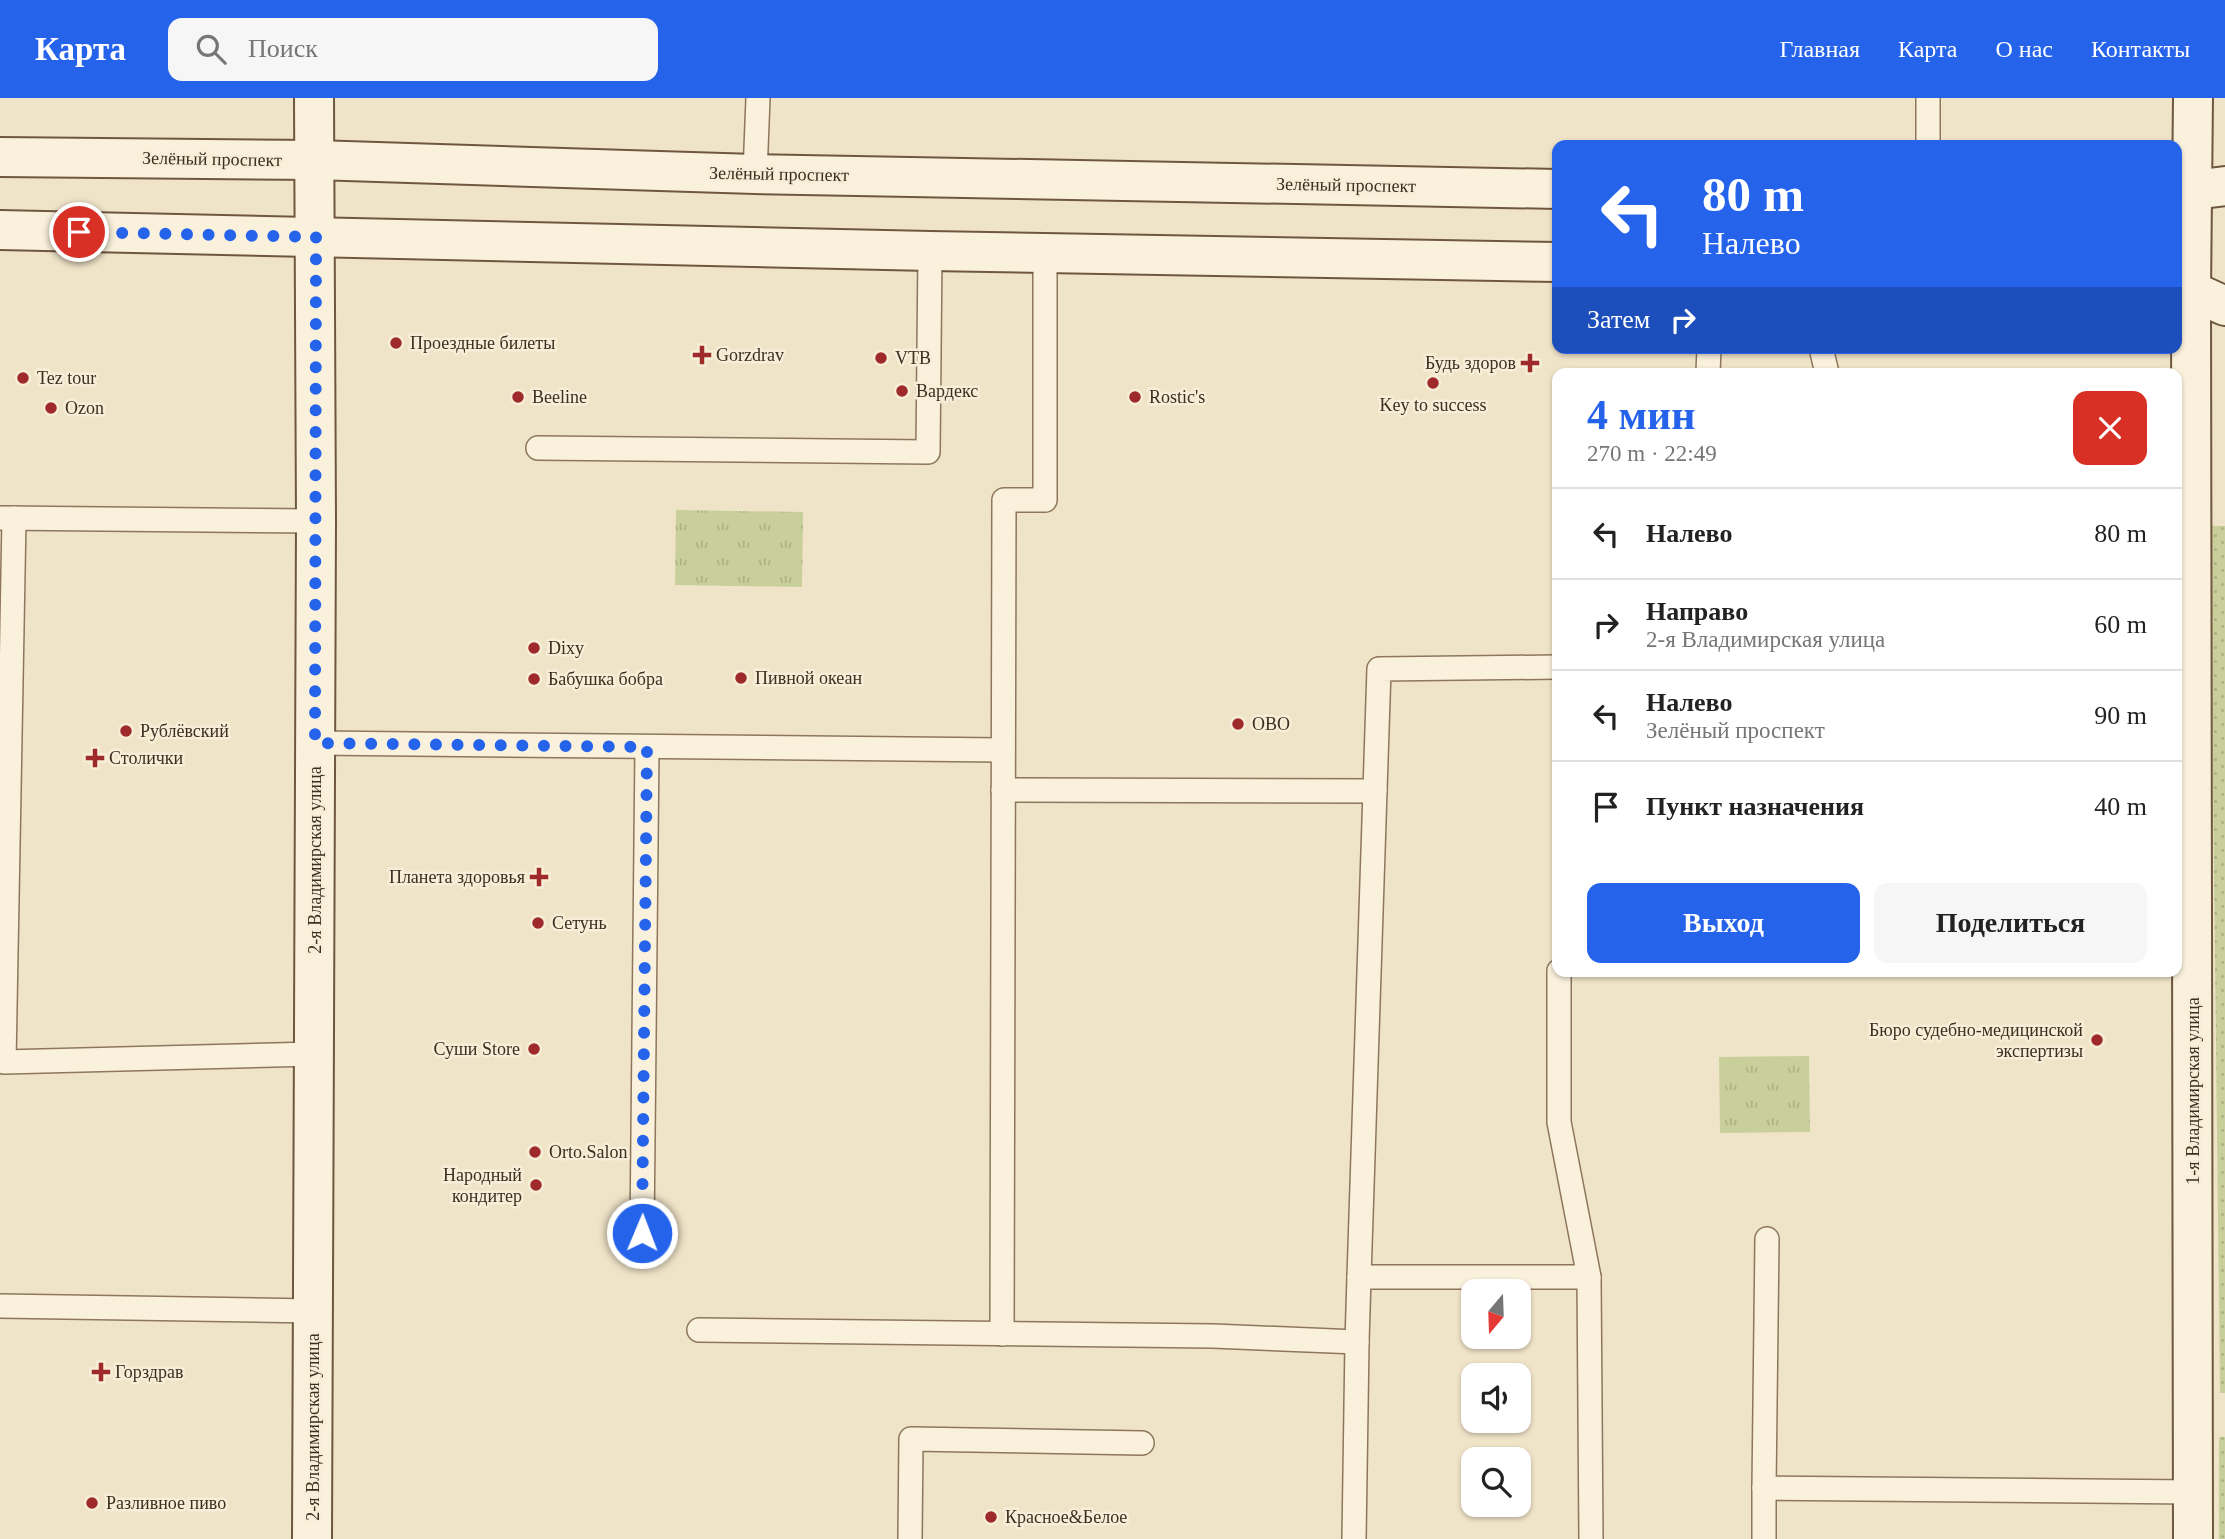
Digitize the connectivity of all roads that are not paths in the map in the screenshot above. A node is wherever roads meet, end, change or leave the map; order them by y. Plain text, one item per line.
1 (314, 98) edge
2 (758, 98) edge
3 (1928, 98) edge
4 (2193, 98) edge
5 (1928, 140) edge
6 (0, 157) edge
7 (314, 160) junction
8 (755, 174) junction
9 (1552, 189) edge
10 (2198, 189) edge
11 (0, 230) edge
12 (316, 237) junction
13 (930, 251) junction
14 (1045, 253) junction
15 (1552, 262) edge
16 (2184, 288) edge
17 (2225, 306) edge
18 (538, 448) dead end
19 (7, 518) edge
20 (316, 521) junction
21 (2185, 619) edge
22 (1552, 667) edge
23 (315, 743) junction
24 (647, 747) junction
25 (1003, 750) junction
26 (1003, 790) junction
27 (1375, 791) junction
28 (1559, 977) edge
29 (314, 1054) junction
30 (642, 1233) dead end
31 (1767, 1239) dead end
32 (1359, 1277) junction
33 (1589, 1277) junction
34 (0, 1306) edge
35 (313, 1311) junction
36 (699, 1330) dead end
37 (1002, 1334) junction
38 (1357, 1342) junction
39 (1142, 1443) dead end
40 (1765, 1488) junction
41 (2193, 1492) junction
42 (312, 1539) edge
43 (910, 1539) edge
44 (1354, 1539) edge
45 (1591, 1539) edge
46 (1765, 1539) edge
47 (2193, 1539) edge

1 - 7 main road, 2-я Владимирская улица
2 - 8 lane
3 - 5 lane
4 - 10 main road, 1-я Владимирская улица
6 - 7 main road, Зелёный проспект
7 - 8 main road, Зелёный проспект
7 - 12 main road, 2-я Владимирская улица
8 - 9 main road, Зелёный проспект
10 - 16 main road, 1-я Владимирская улица
11 - 12 main road
12 - 13 main road
12 - 20 main road, 2-я Владимирская улица
13 - 14 main road
13 - 18 lane
14 - 15 main road
14 - 25 lane
16 - 17 main road
16 - 21 main road, 1-я Владимирская улица
19 - 20 lane
19 - 29 lane
20 - 23 main road, 2-я Владимирская улица
21 - 41 main road, 1-я Владимирская улица
22 - 27 lane
23 - 24 lane
23 - 29 main road, 2-я Владимирская улица
24 - 25 lane
24 - 30 lane
25 - 26 lane
26 - 27 lane
26 - 37 lane
27 - 32 lane
28 - 33 lane
29 - 35 main road, 2-я Владимирская улица
31 - 40 lane
32 - 33 lane
32 - 38 lane
33 - 45 lane
34 - 35 lane
35 - 42 main road, 2-я Владимирская улица
36 - 37 lane
37 - 38 lane
38 - 44 lane
39 - 43 lane
40 - 41 lane
40 - 46 lane
41 - 47 main road, 1-я Владимирская улица

